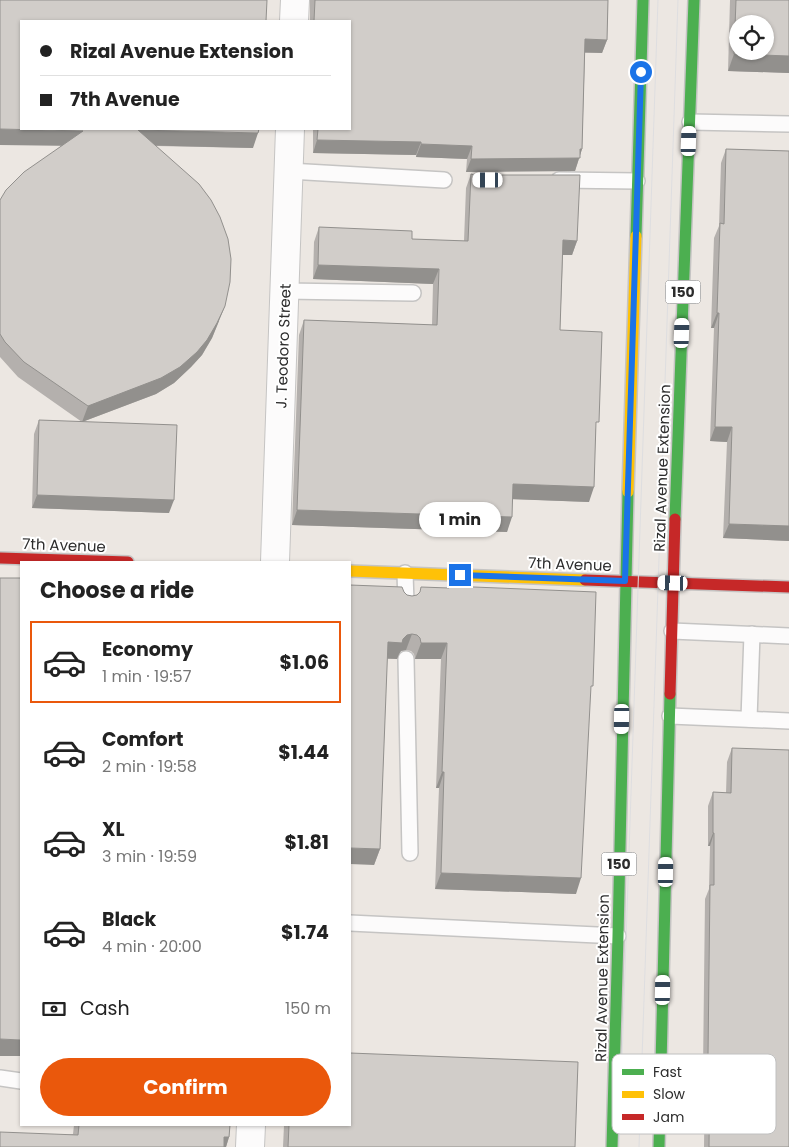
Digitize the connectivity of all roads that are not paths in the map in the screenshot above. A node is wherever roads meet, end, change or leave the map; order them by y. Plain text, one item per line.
1 (295, 0) edge
2 (643, 0) edge
3 (694, 0) edge
4 (294, 20) edge
5 (690, 122) junction
6 (789, 124) edge
7 (290, 130) edge
8 (289, 171) junction
9 (444, 180) dead end
10 (544, 180) edge
11 (637, 181) junction
12 (285, 291) junction
13 (413, 293) dead end
14 (0, 558) edge
15 (96, 561) edge
16 (275, 561) edge
17 (351, 571) edge
18 (404, 573) junction
19 (625, 581) junction
20 (673, 583) junction
21 (789, 587) edge
22 (406, 603) edge
23 (672, 631) junction
24 (752, 634) junction
25 (789, 636) edge
26 (406, 660) edge
27 (670, 716) junction
28 (749, 719) junction
29 (789, 721) edge
30 (410, 853) dead end
31 (351, 923) edge
32 (618, 936) junction
33 (615, 1054) edge
34 (661, 1054) edge
35 (0, 1078) edge
36 (20, 1080) edge
37 (251, 1126) edge
38 (612, 1134) edge
39 (659, 1134) edge
40 (250, 1147) edge
41 (612, 1147) edge
42 (659, 1147) edge

1 - 4 street
2 - 11 main road, Rizal Avenue Extension / 150
3 - 5 main road, Rizal Avenue Extension / 150
5 - 6 lane
5 - 20 main road, Rizal Avenue Extension / 150
7 - 8 street, J. Teodoro Street
8 - 9 lane
8 - 12 street, J. Teodoro Street
10 - 11 lane
11 - 19 main road, Rizal Avenue Extension / 150
12 - 13 lane
12 - 16 street, J. Teodoro Street
14 - 15 main road, 7th Avenue
17 - 18 main road, 7th Avenue
18 - 19 main road, 7th Avenue
18 - 22 lane
19 - 20 main road, 7th Avenue
19 - 32 main road, Rizal Avenue Extension / 150
20 - 21 main road, 7th Avenue
20 - 23 main road, Rizal Avenue Extension / 150
23 - 24 lane
23 - 27 main road, Rizal Avenue Extension / 150
24 - 25 lane
24 - 28 lane
26 - 30 lane
27 - 28 lane
27 - 34 main road, Rizal Avenue Extension / 150
28 - 29 lane
31 - 32 lane
32 - 33 main road, Rizal Avenue Extension / 150
35 - 36 lane
37 - 40 street
38 - 41 main road, Rizal Avenue Extension / 150
39 - 42 main road, Rizal Avenue Extension / 150

